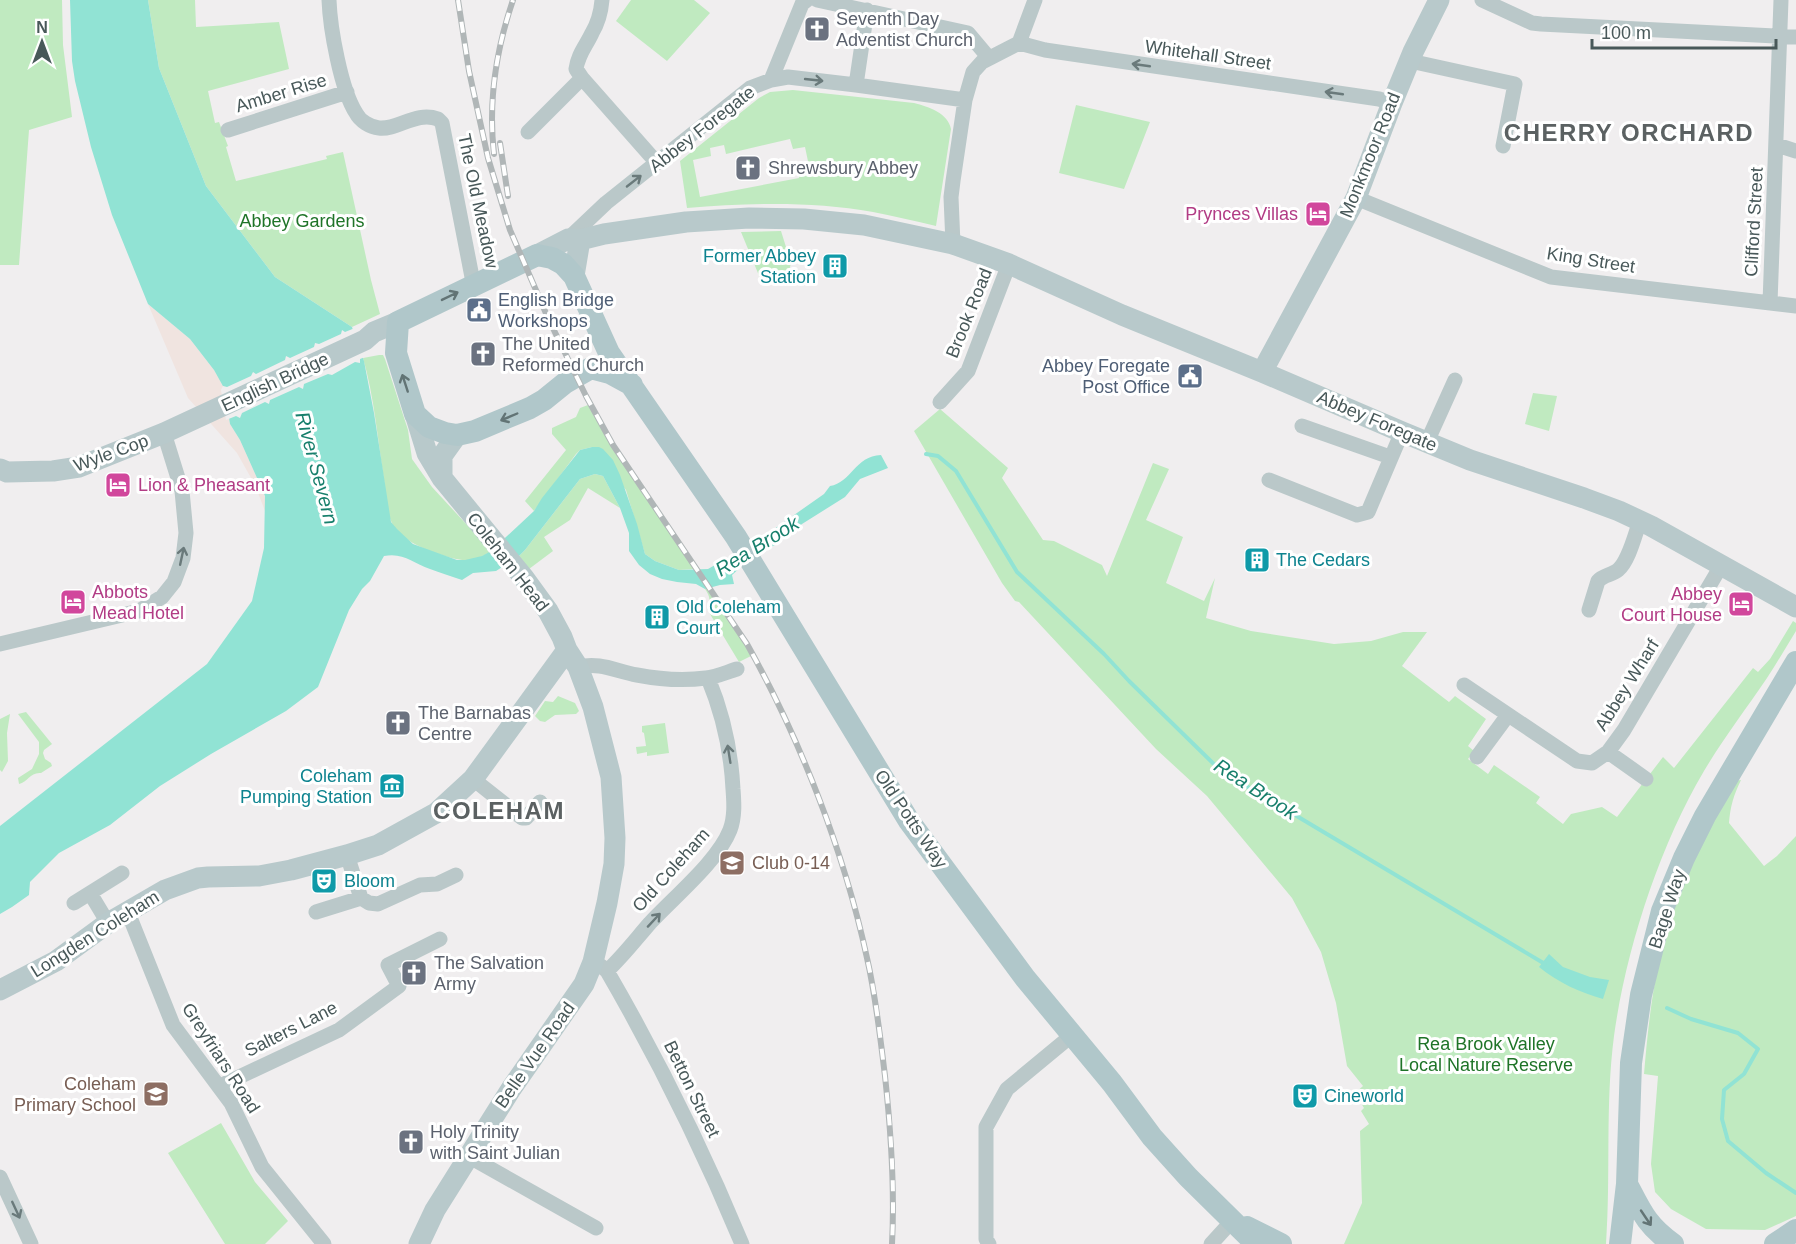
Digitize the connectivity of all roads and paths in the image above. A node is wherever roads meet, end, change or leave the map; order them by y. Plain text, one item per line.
1 (329, 0) edge
2 (602, 0) edge
3 (807, 0) edge
4 (817, 0) edge
5 (1035, 0) edge
6 (1439, 0) edge
7 (1482, 0) edge
8 (1781, 0) edge
9 (867, 10) junction
10 (1780, 36) junction
11 (1796, 37) edge
12 (1019, 43) junction
13 (989, 58) junction
14 (1410, 61) junction
15 (582, 78) junction
16 (771, 80) junction
17 (856, 85) junction
18 (347, 93) junction
19 (965, 100) junction
20 (1392, 103) junction
21 (228, 130) dead end
22 (528, 132) dead end
23 (1777, 145) junction
24 (1503, 146) dead end
25 (1796, 151) edge
26 (657, 163) junction
27 (1356, 198) junction
28 (574, 240) junction
29 (953, 244) junction
30 (537, 255) junction
31 (1009, 264) junction
32 (574, 276) junction
33 (476, 284) junction
34 (1770, 303) junction
35 (1796, 306) edge
36 (398, 322) junction
37 (364, 340) junction
38 (396, 353) junction
39 (603, 361) junction
40 (1262, 372) junction
41 (1455, 380) dead end
42 (940, 402) dead end
43 (415, 414) junction
44 (184, 423) joint
45 (1302, 426) dead end
46 (1402, 432) junction
47 (164, 434) junction
48 (457, 435) junction
49 (1427, 442) junction
50 (1390, 458) junction
51 (2, 473) edge
52 (442, 478) junction
53 (1269, 480) dead end
54 (1640, 521) junction
55 (1721, 567) junction
56 (1796, 607) edge
57 (1589, 610) dead end
58 (0, 644) edge
59 (573, 659) junction
60 (1796, 662) edge
61 (737, 669) dead end
62 (708, 678) junction
63 (1464, 685) dead end
64 (1508, 715) junction
65 (1608, 752) junction
66 (1477, 757) dead end
67 (473, 779) junction
68 (1646, 779) dead end
69 (540, 802) dead end
70 (347, 855) junction
71 (122, 873) dead end
72 (456, 875) dead end
73 (90, 893) junction
74 (361, 898) junction
75 (74, 903) dead end
76 (127, 910) junction
77 (316, 912) dead end
78 (108, 923) junction
79 (603, 923) joint
80 (440, 939) dead end
81 (605, 965) junction
82 (0, 990) edge
83 (1071, 1036) junction
84 (220, 1086) junction
85 (468, 1156) junction
86 (0, 1177) edge
87 (1627, 1184) junction
88 (1232, 1221) junction
89 (596, 1228) dead end
90 (31, 1244) edge
91 (324, 1244) edge
92 (419, 1244) edge
93 (742, 1244) edge
94 (989, 1244) edge
95 (1211, 1244) edge
96 (1258, 1244) edge
97 (1281, 1244) edge
98 (1620, 1244) edge
99 (1673, 1244) edge

1 - 18 street, The Old Meadow
2 - 15 street
3 - 16 street
4 - 9 street
5 - 12 street
6 - 14 street, Monkmoor Road
7 - 10 street
8 - 10 street, Clifford Street
9 - 13 street
9 - 17 street
10 - 11 street
10 - 23 street, Clifford Street
12 - 13 street
20 -> 12 street, Whitehall Street
13 - 19 street
14 - 20 street, Monkmoor Road
14 - 24 street
15 - 22 street
15 - 26 street
16 -> 17 street, Abbey Foregate
16 - 26 street, Abbey Foregate
17 - 19 street, Abbey Foregate
18 - 21 street, Amber Rise
18 - 33 street, The Old Meadow
19 - 29 street
20 - 27 street, Monkmoor Road
23 - 25 street
23 - 34 street, Clifford Street
28 -> 26 street, Abbey Foregate
27 - 34 street, King Street
27 - 40 street, Monkmoor Road
28 - 29 street, Abbey Foregate
28 - 30 street, Abbey Foregate
28 - 32 street
29 - 31 street, Abbey Foregate
30 - 32 main road
30 - 33 main road, Abbey Foregate
31 - 40 street, Abbey Foregate
31 - 42 street, Brook Road
32 - 39 main road
36 -> 33 main road, Abbey Foregate
34 - 35 street, King Street
36 - 37 street, Abbey Foregate
36 - 38 main road, Coleham Head
37 - 38 street
37 - 44 street, English Bridge
43 -> 38 main road, Coleham Head
39 -> 48 main road
39 - 83 main road, Old Potts Way
40 - 46 street, Abbey Foregate
41 - 49 street
43 - 48 main road
43 - 52 street, Coleham Head
44 - 47 street, Wyle Cop
45 - 50 street
46 - 49 street, Abbey Foregate
46 - 50 street
47 - 51 street, Wyle Cop
58 -> 47 street
48 - 52 street
49 - 54 street, Abbey Foregate
50 - 53 street
52 - 59 street, Coleham Head
54 - 55 street, Abbey Foregate
54 - 57 street
55 - 56 street, Abbey Foregate
55 - 65 street, Abbey Wharf
59 - 62 street
59 - 67 street, Longden Coleham
59 - 79 street, Coleham Head
60 - 87 main road, Bage Way
61 - 62 street
81 -> 62 street, Old Coleham
63 - 64 street, Abbey Wharf
64 - 65 street, Abbey Wharf
64 - 66 street
65 - 68 street, Abbey Wharf
67 - 69 street
67 - 70 street, Longden Coleham
70 - 74 street
70 - 76 street, Longden Coleham
71 - 73 street
72 - 74 street
73 - 75 street
73 - 78 street
74 - 77 street
76 - 78 street, Longden Coleham
76 - 84 street, Greyfriars Road
78 - 82 street, Longden Coleham
79 - 81 street, Belle Vue Road
80 - 84 street, Salters Lane
81 - 85 street, Belle Vue Road
81 - 93 street, Betton Street
83 - 88 main road, Old Potts Way
83 - 94 street
84 - 91 street, Greyfriars Road
85 - 89 street
85 - 92 street, Belle Vue Road
86 -> 90 street
87 - 98 main road, Bage Way
87 -> 99 main road, Bage Way
88 - 95 street
88 - 96 main road, Old Potts Way
88 - 97 main road, Old Potts Way

